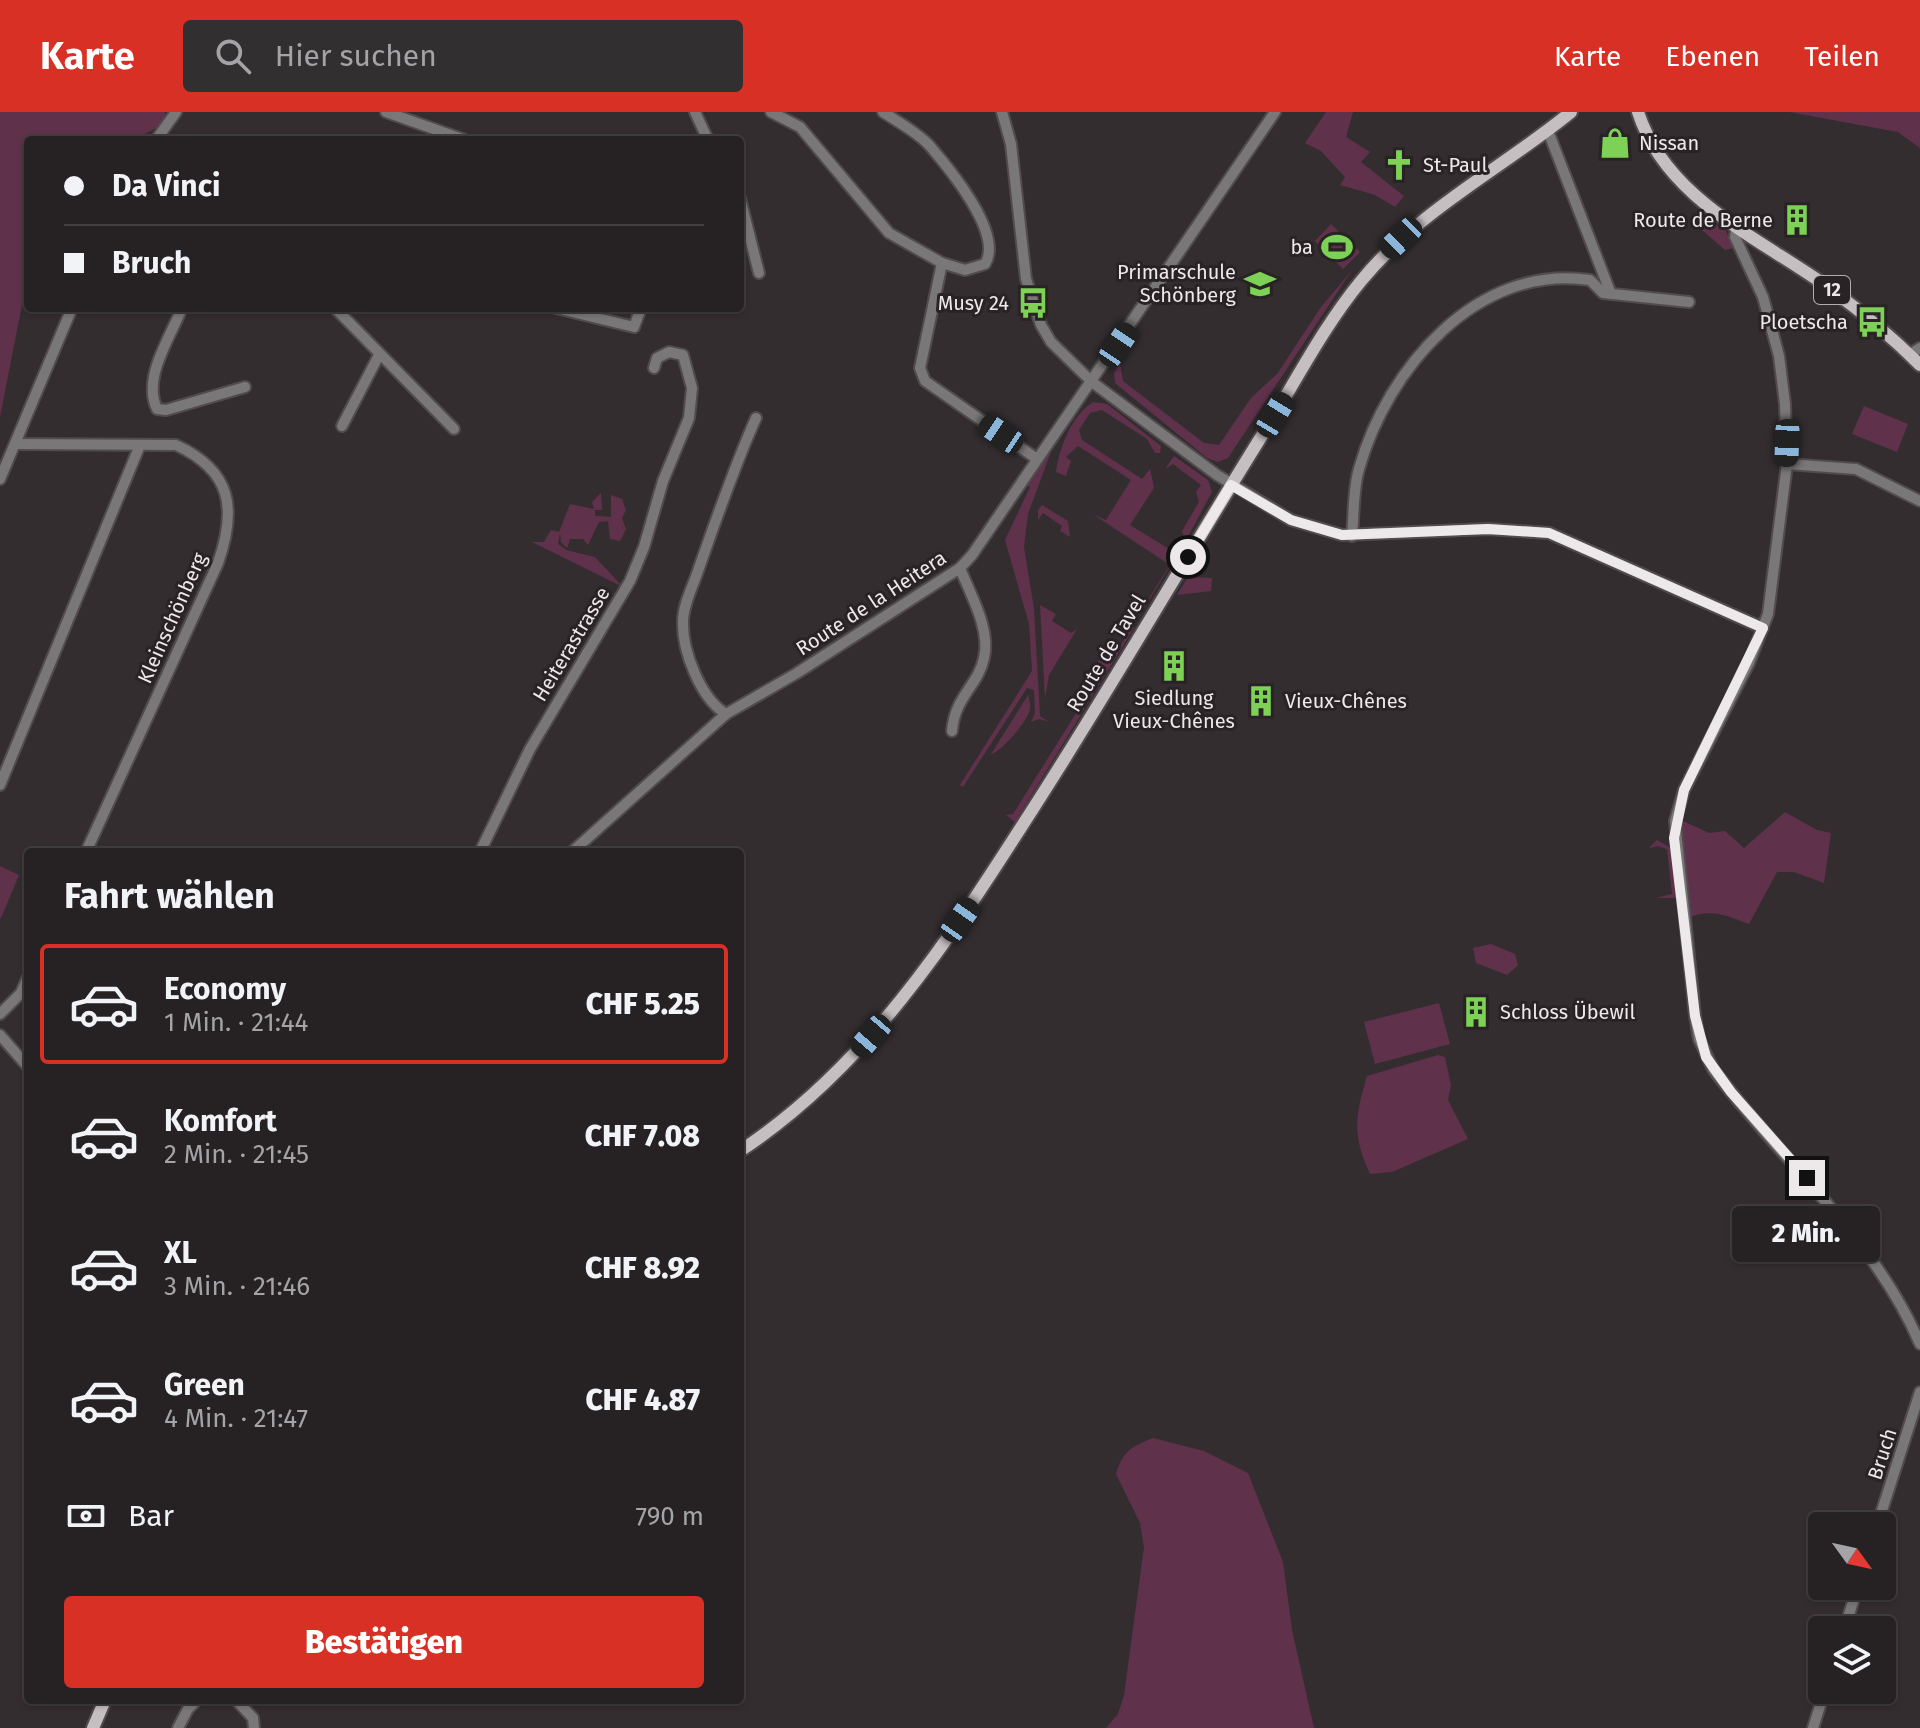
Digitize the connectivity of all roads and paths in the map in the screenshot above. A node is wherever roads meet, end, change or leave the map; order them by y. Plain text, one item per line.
1 (176, 112) edge
2 (386, 112) edge
3 (695, 112) edge
4 (771, 112) edge
5 (883, 112) edge
6 (1002, 112) edge
7 (1275, 112) edge
8 (1571, 112) edge
9 (1638, 112) edge
10 (1548, 131) junction
11 (159, 136) edge
12 (454, 136) edge
13 (706, 136) edge
14 (744, 214) edge
15 (1737, 225) junction
16 (942, 263) junction
17 (759, 273) dead end
18 (1611, 294) junction
19 (1689, 302) dead end
20 (70, 312) edge
21 (180, 312) edge
22 (339, 312) edge
23 (572, 312) edge
24 (640, 312) edge
25 (1915, 351) edge
26 (379, 355) junction
27 (1920, 365) edge
28 (654, 368) dead end
29 (1092, 382) junction
30 (245, 387) dead end
31 (756, 418) dead end
32 (342, 426) dead end
33 (454, 429) dead end
34 (18, 444) junction
35 (140, 445) junction
36 (1037, 459) junction
37 (1787, 464) junction
38 (0, 479) edge
39 (1231, 485) junction
40 (1920, 501) edge
41 (1352, 536) junction
42 (960, 568) junction
43 (1763, 628) junction
44 (726, 714) junction
45 (952, 731) dead end
46 (0, 785) edge
47 (88, 848) edge
48 (482, 848) edge
49 (576, 848) edge
50 (24, 986) edge
51 (0, 1014) edge
52 (0, 1035) edge
53 (24, 1062) edge
54 (744, 1148) edge
55 (1920, 1344) edge
56 (1920, 1392) edge
57 (1881, 1512) edge
58 (103, 1704) edge
59 (193, 1704) edge
60 (240, 1704) edge
61 (1821, 1704) edge
62 (93, 1728) edge
63 (178, 1728) edge
64 (254, 1728) edge
65 (1813, 1728) edge

1 - 11 street
2 - 12 street
3 - 13 street
4 - 16 street
5 - 16 street
6 - 29 street
7 - 29 street, Route de la Heitera
8 - 10 main road, Route de Tavel
9 - 15 main road, 12
10 - 18 street
10 - 39 main road, Route de Tavel
14 - 17 street
15 - 25 main road, 12
15 - 37 street
16 - 36 street
18 - 19 street
18 - 41 street
20 - 34 street
21 - 30 street
22 - 26 street
23 - 24 street
25 - 27 main road, 12
26 - 32 street
26 - 33 street
28 - 48 street, Heiterastrasse
29 - 36 street, Route de la Heitera
29 - 39 street
31 - 44 street
34 - 35 street, Kleinschönberg
34 - 38 street
35 - 46 street
35 - 47 street, Kleinschönberg
36 - 42 street, Route de la Heitera
37 - 40 street
37 - 43 street
39 - 41 street
39 - 54 main road, Route de Tavel
41 - 43 street
42 - 44 street, Route de la Heitera
42 - 45 street
43 - 55 street
44 - 49 street
50 - 51 street
52 - 53 street
56 - 57 street, Bruch
58 - 62 main road
59 - 63 street
60 - 64 street
61 - 65 street

